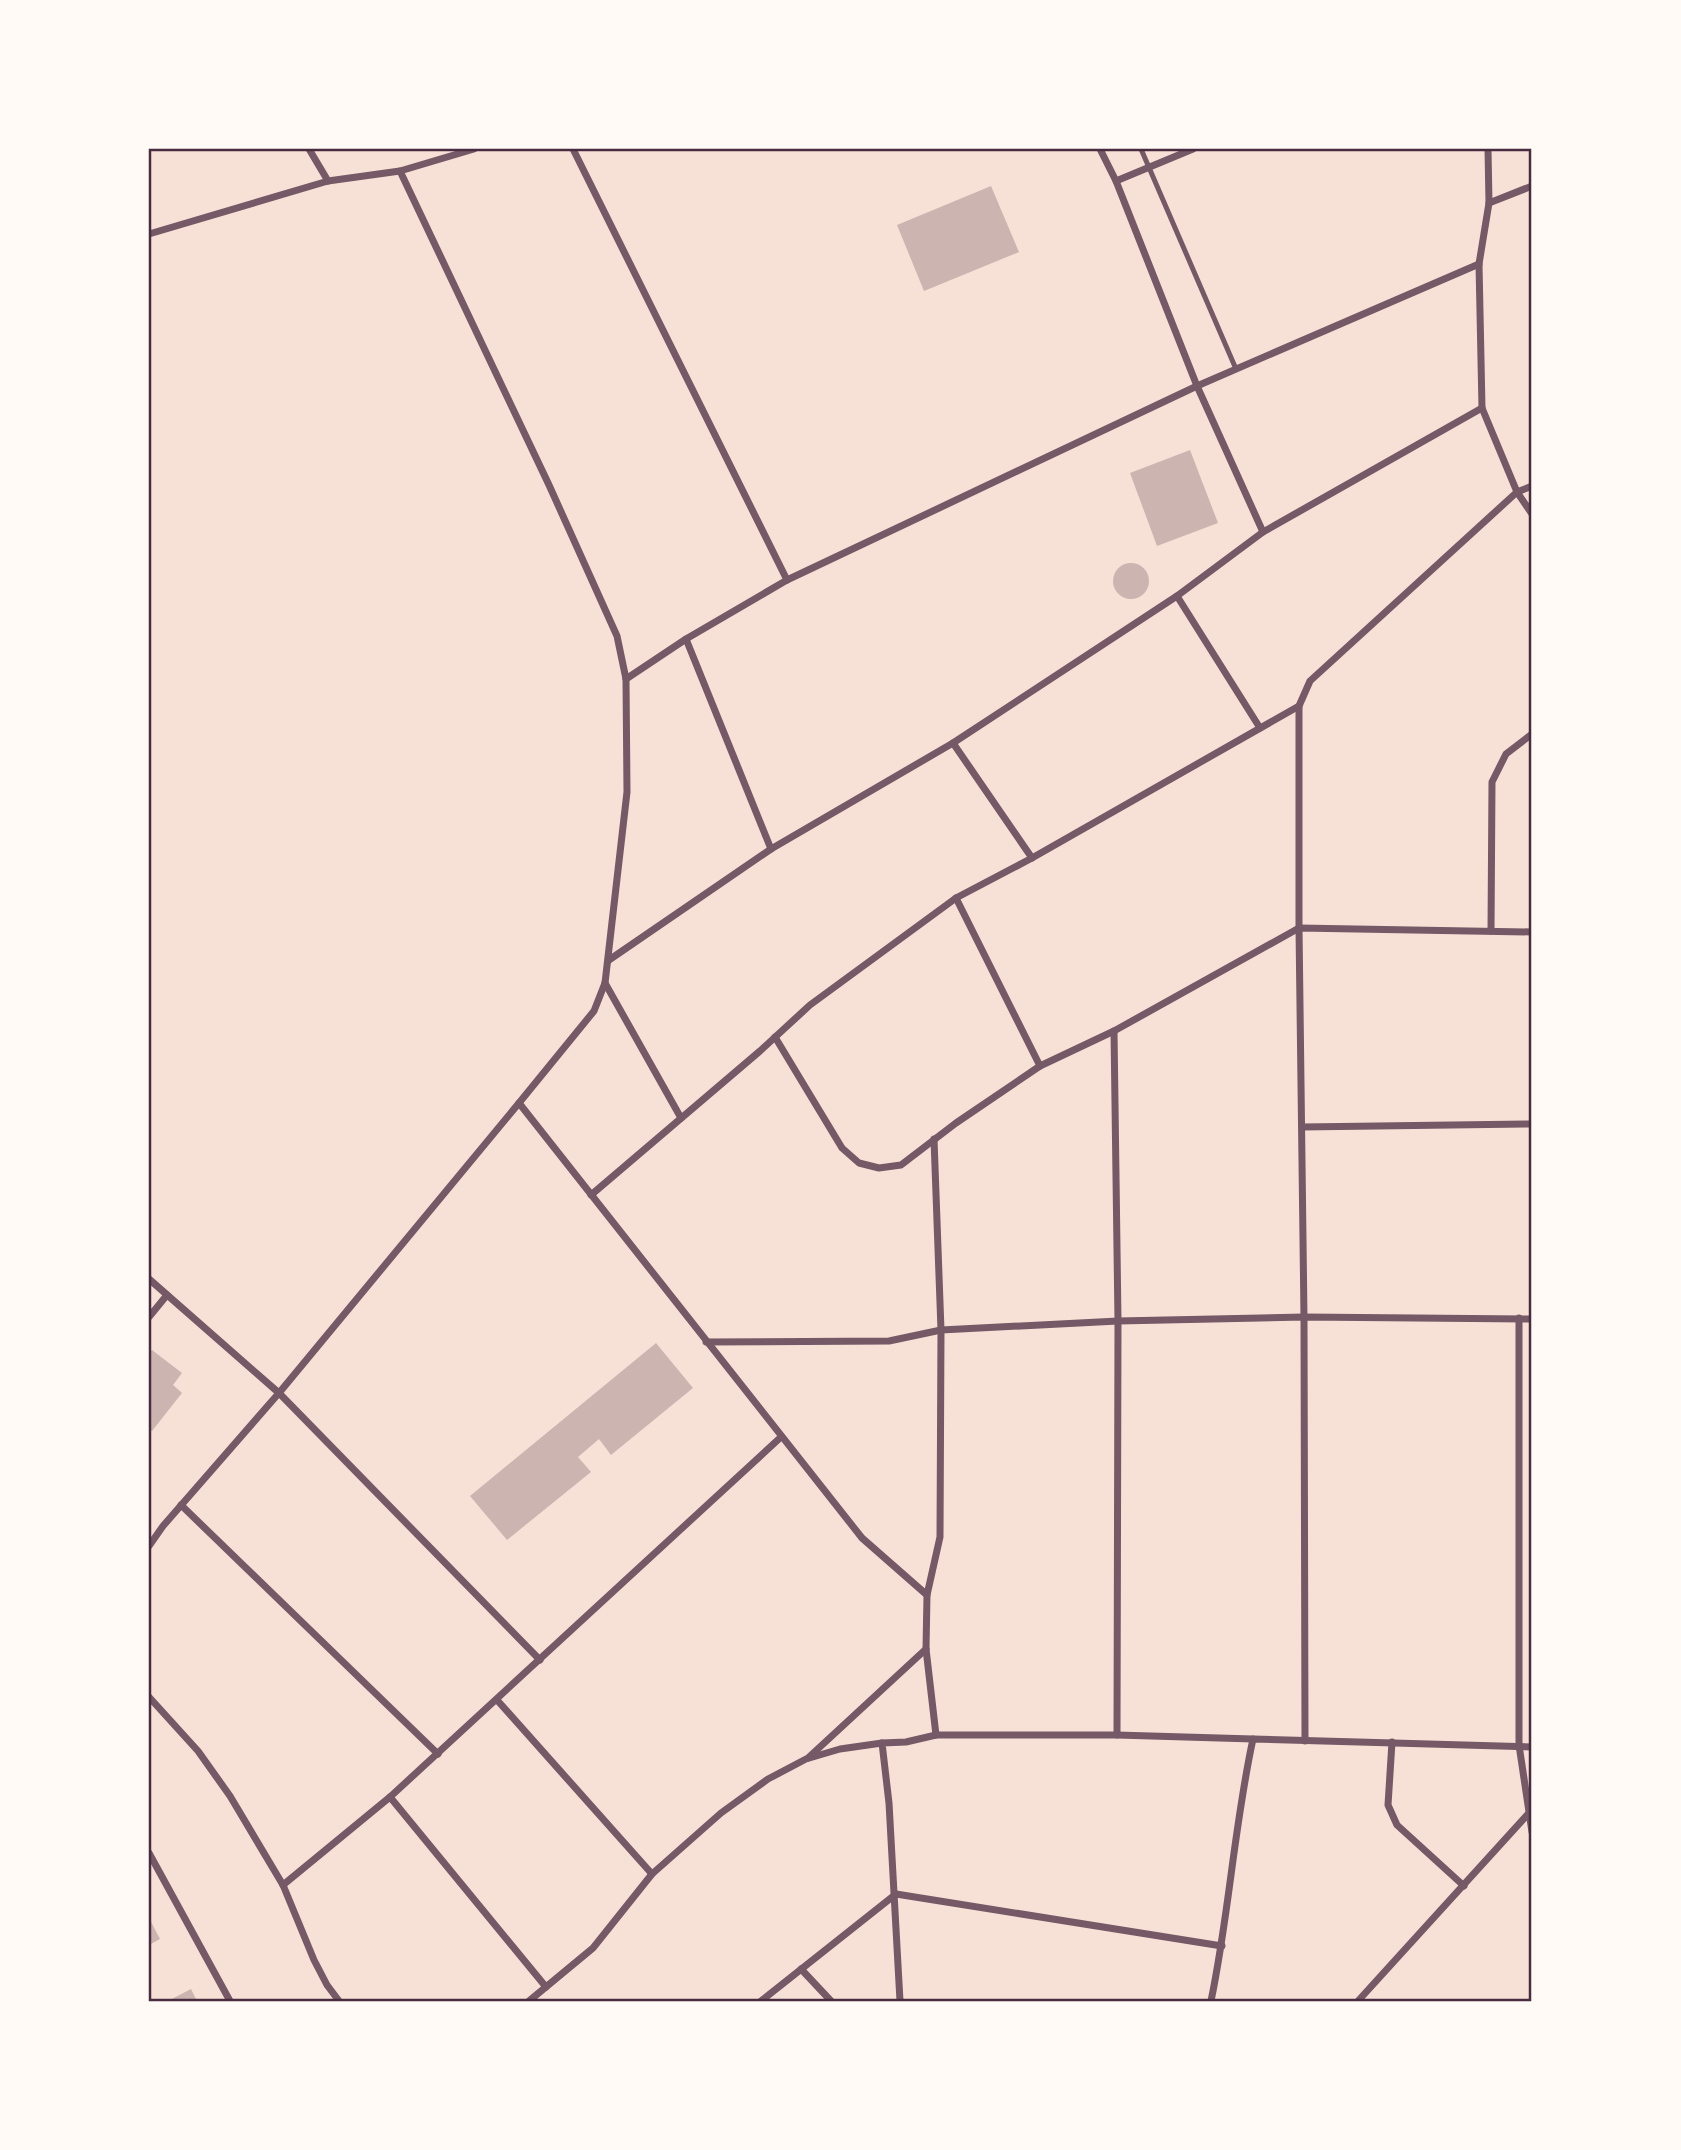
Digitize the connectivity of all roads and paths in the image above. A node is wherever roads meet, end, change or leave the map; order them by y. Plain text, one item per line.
1 (309, 149) edge
2 (474, 149) edge
3 (573, 149) edge
4 (1100, 149) edge
5 (1141, 149) edge
6 (1193, 149) edge
7 (1489, 149) edge
8 (1149, 167) junction
9 (400, 171) junction
10 (328, 181) junction
11 (1116, 181) junction
12 (1532, 186) edge
13 (1489, 203) junction
14 (149, 233) edge
15 (1479, 264) junction
16 (1236, 369) junction
17 (1197, 386) junction
18 (1482, 408) junction
19 (1532, 486) edge
20 (1517, 492) junction
21 (1532, 514) edge
22 (1263, 532) junction
23 (787, 580) junction
24 (1177, 596) junction
25 (686, 639) junction
26 (626, 679) junction
27 (1299, 706) junction
28 (1260, 729) junction
29 (1532, 734) edge
30 (953, 743) junction
31 (771, 849) junction
32 (1032, 858) junction
33 (956, 898) junction
34 (1299, 928) junction
35 (1491, 932) junction
36 (1532, 932) edge
37 (609, 960) junction
38 (605, 983) junction
39 (1114, 1031) junction
40 (775, 1037) junction
41 (1040, 1066) junction
42 (519, 1103) junction
43 (681, 1118) junction
44 (1532, 1124) edge
45 (1301, 1127) junction
46 (934, 1139) junction
47 (591, 1195) junction
48 (149, 1279) edge
49 (167, 1294) junction
50 (149, 1317) edge
51 (1304, 1317) junction
52 (1519, 1318) junction
53 (1532, 1319) edge
54 (1118, 1321) junction
55 (941, 1330) junction
56 (706, 1342) junction
57 (279, 1392) junction
58 (781, 1437) junction
59 (181, 1505) junction
60 (149, 1546) edge
61 (927, 1595) junction
62 (926, 1649) junction
63 (540, 1660) junction
64 (149, 1697) edge
65 (497, 1700) junction
66 (936, 1735) junction
67 (1117, 1735) junction
68 (1253, 1740) junction
69 (1305, 1741) junction
70 (1392, 1742) junction
71 (882, 1743) junction
72 (1519, 1745) junction
73 (1532, 1747) edge
74 (438, 1754) junction
75 (806, 1759) junction
76 (390, 1797) junction
77 (1529, 1813) junction
78 (1532, 1832) edge
79 (149, 1853) edge
80 (652, 1874) junction
81 (283, 1885) junction
82 (1464, 1886) junction
83 (896, 1895) junction
84 (1223, 1946) junction
85 (801, 1969) junction
86 (546, 1987) junction
87 (230, 2001) edge
88 (339, 2001) edge
89 (529, 2001) edge
90 (761, 2001) edge
91 (831, 2001) edge
92 (900, 2001) edge
93 (1210, 2001) edge
94 (1359, 2001) edge

1 - 10 street
2 - 9 street
3 - 23 street
4 - 11 street
5 - 8 lane
6 - 8 street
7 - 13 street
8 - 11 street
8 - 16 lane
9 - 10 street
9 - 26 street
10 - 14 street
11 - 17 street
12 - 13 street
13 - 15 street
15 - 16 street
15 - 18 street
16 - 17 street
17 - 22 street
17 - 23 street
18 - 20 street
18 - 22 street
19 - 20 street
20 - 21 street
20 - 27 street
22 - 24 street
23 - 25 street
24 - 28 street
24 - 30 street
25 - 26 street
25 - 31 street
26 - 37 street
27 - 28 street
27 - 34 street
28 - 32 street
29 - 35 street
30 - 31 street
30 - 32 street
31 - 37 street
32 - 33 street
33 - 40 street
33 - 41 street
34 - 35 street
34 - 39 street
34 - 45 street
35 - 36 street
37 - 38 street
38 - 42 street
38 - 43 street
39 - 41 street
39 - 54 street
40 - 43 street
40 - 46 street
41 - 46 street
42 - 47 street
42 - 57 street
43 - 47 street
44 - 45 street
45 - 51 street
46 - 55 street
47 - 56 street
48 - 49 street
49 - 50 street
49 - 57 street
51 - 52 street
51 - 54 street
51 - 69 street
52 - 53 street
52 - 72 street
54 - 55 street
54 - 67 street
55 - 56 street
55 - 61 street
56 - 58 street
57 - 59 street
57 - 63 street
58 - 61 street
58 - 63 street
59 - 60 street
59 - 74 street
61 - 62 street
62 - 66 street
62 - 75 street
63 - 65 street
64 - 81 street
65 - 74 street
65 - 80 street
66 - 67 street
66 - 71 street
67 - 68 street
68 - 69 street
68 - 84 street
69 - 70 street
70 - 72 street
70 - 82 street
71 - 75 street
71 - 83 street
72 - 73 street
72 - 77 street
74 - 76 street
75 - 80 street
76 - 81 street
76 - 86 street
77 - 78 street
77 - 82 street
79 - 87 street
80 - 86 street
81 - 88 street
82 - 94 street
83 - 84 street
83 - 85 street
83 - 92 street
84 - 93 street
85 - 90 street
85 - 91 street
86 - 89 street

